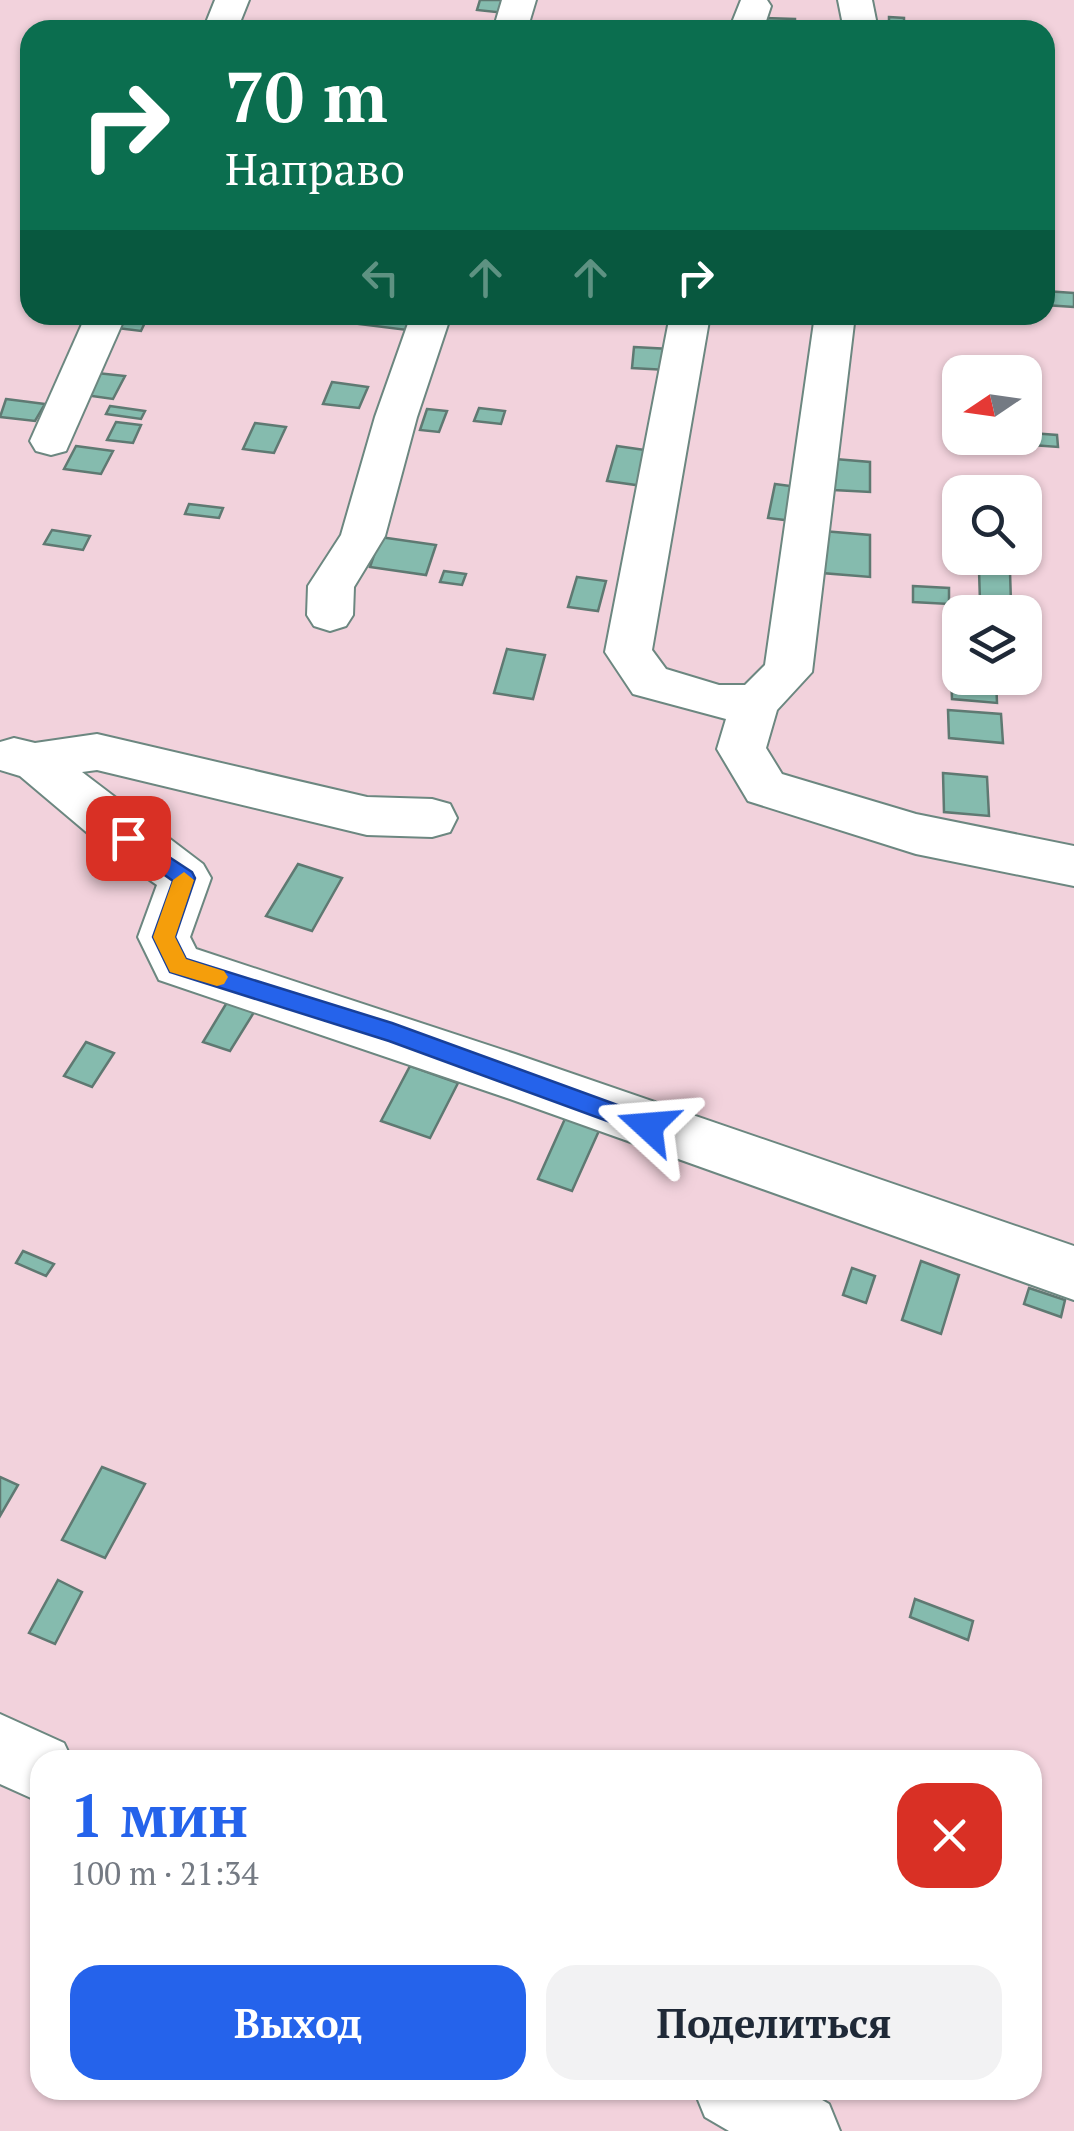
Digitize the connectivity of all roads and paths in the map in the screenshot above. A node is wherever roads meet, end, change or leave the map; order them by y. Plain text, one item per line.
1 (102, 325) edge
2 (428, 325) edge
3 (688, 325) edge
4 (834, 325) edge
5 (51, 441) dead end
6 (330, 616) dead end
7 (756, 702) junction
8 (17, 756) edge
9 (432, 818) dead end
10 (1074, 866) edge
11 (1074, 1273) edge
12 (0, 1748) edge
13 (30, 1762) edge
14 (749, 2100) edge
15 (802, 2131) edge

1 - 5 lane
2 - 6 lane
3 - 7 lane
4 - 7 lane
7 - 10 lane
8 - 9 lane
8 - 11 lane
12 - 13 lane
14 - 15 lane

